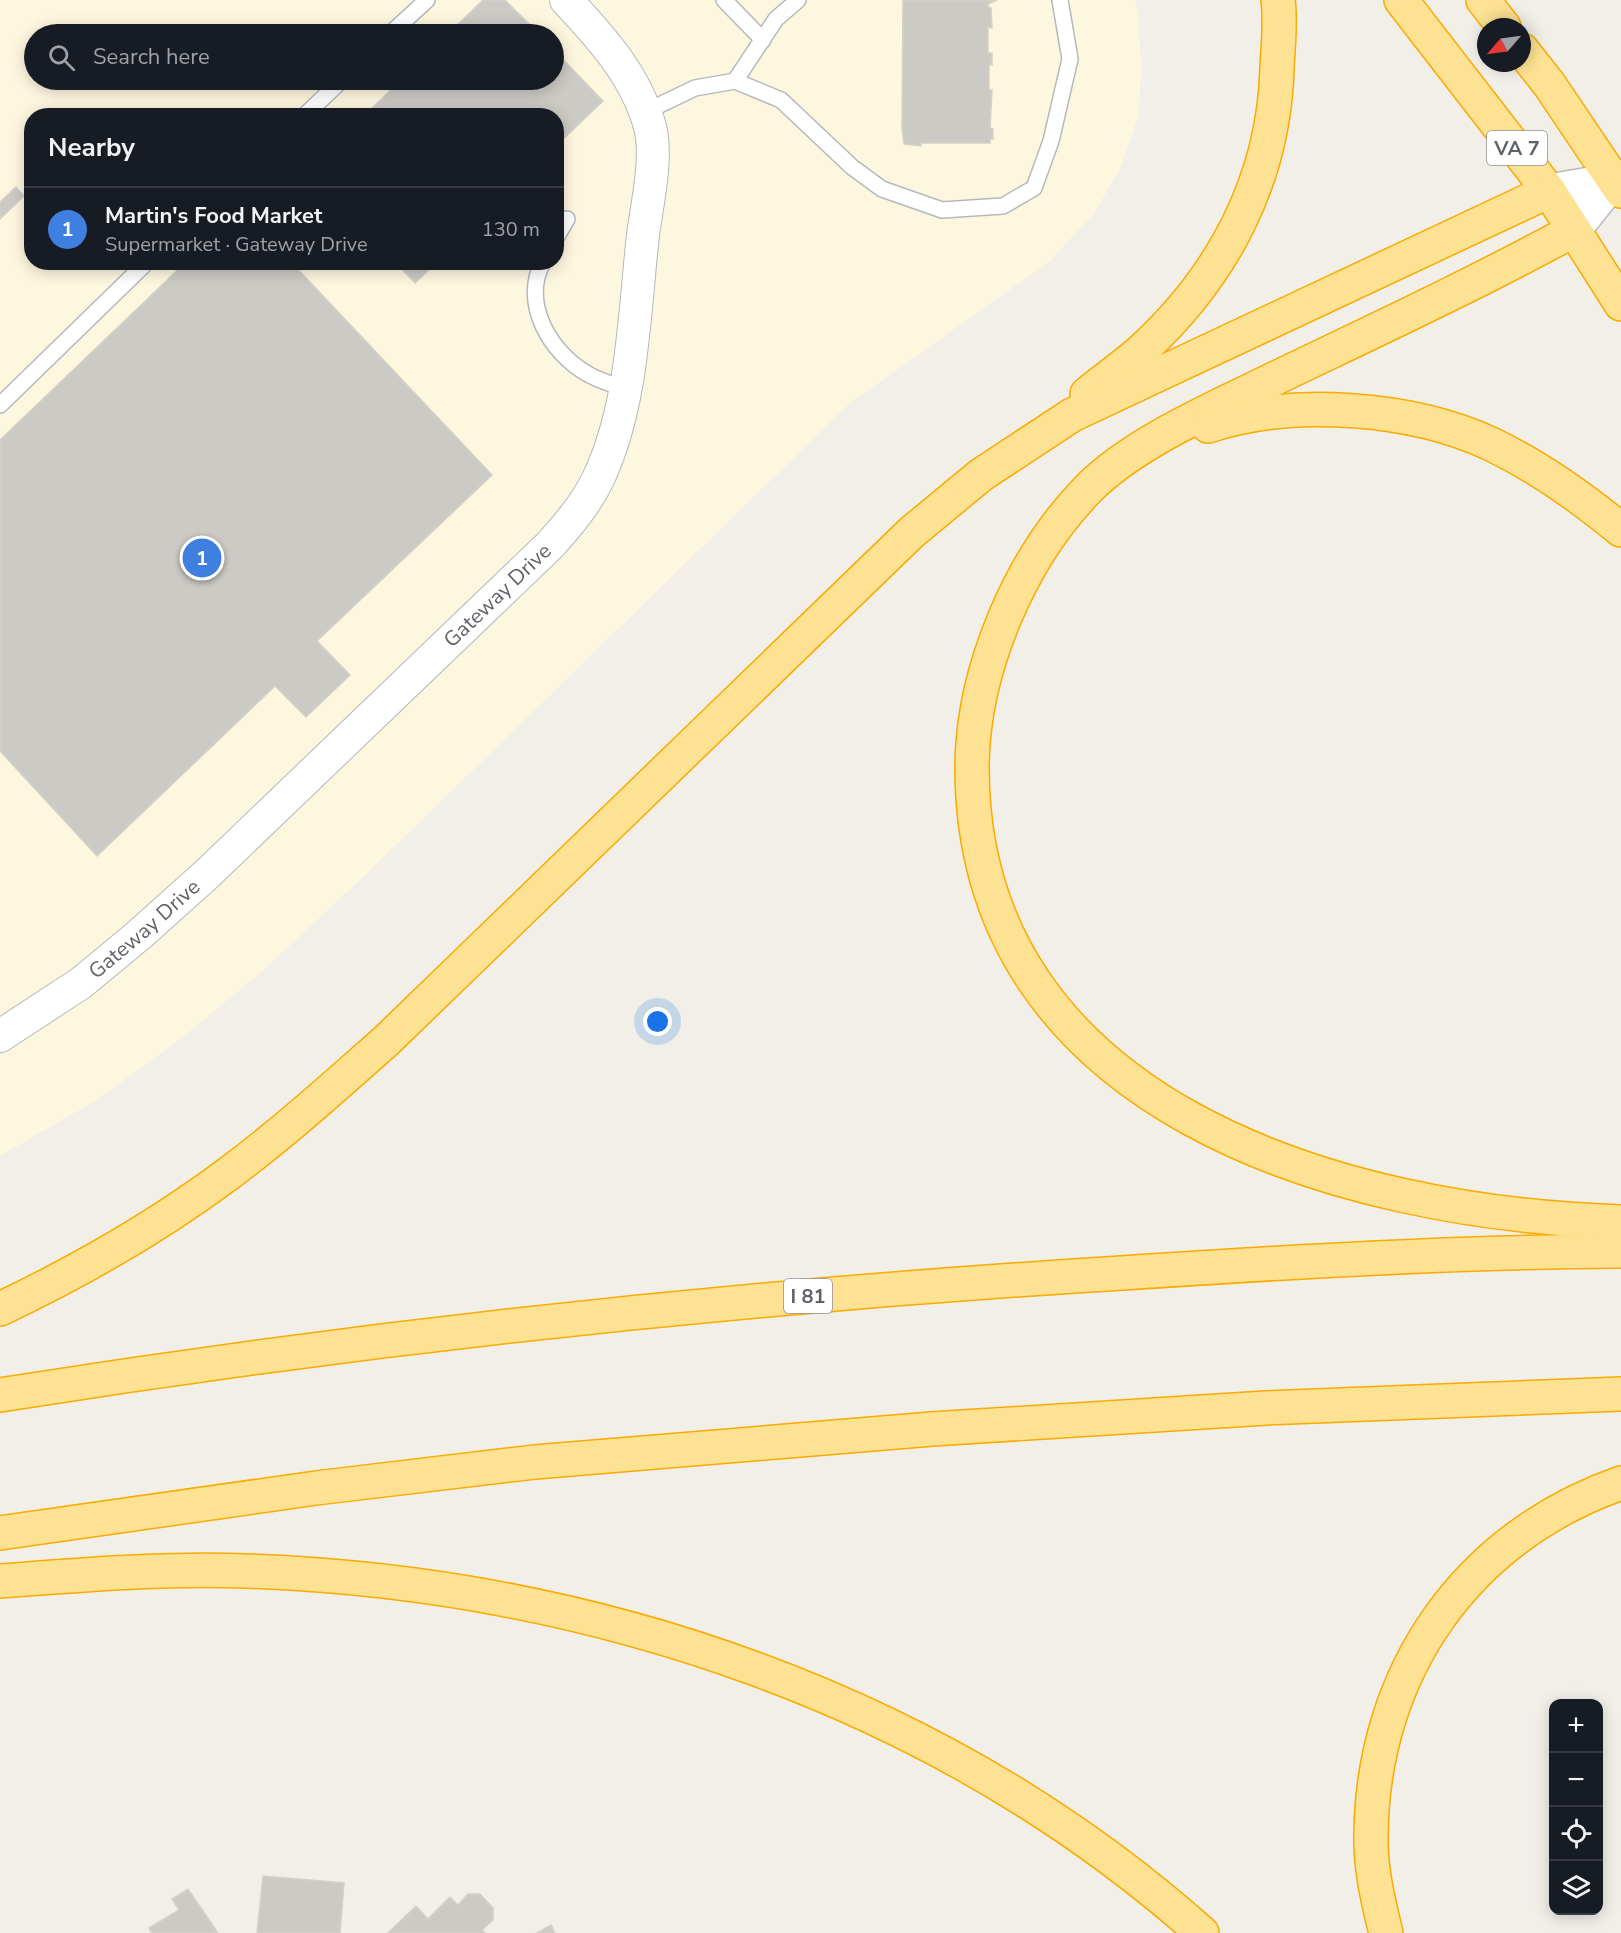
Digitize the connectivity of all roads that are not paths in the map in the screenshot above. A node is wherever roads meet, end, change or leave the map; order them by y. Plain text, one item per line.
1 (427, 0) edge
2 (566, 0) edge
3 (724, 0) edge
4 (798, 0) edge
5 (1060, 0) edge
6 (1278, 0) edge
7 (1401, 0) edge
8 (1483, 0) edge
9 (1497, 18) edge
10 (401, 24) edge
11 (763, 40) junction
12 (1531, 62) edge
13 (735, 81) junction
14 (331, 90) edge
15 (312, 108) edge
16 (645, 112) junction
17 (1619, 183) edge
18 (1549, 191) junction
19 (567, 219) dead end
20 (564, 224) edge
21 (1574, 230) junction
22 (139, 270) edge
23 (540, 270) edge
24 (1621, 304) edge
25 (625, 389) junction
26 (0, 405) edge
27 (1024, 445) junction
28 (1138, 450) junction
29 (1621, 530) edge
30 (0, 1036) edge
31 (1621, 1222) edge
32 (1621, 1251) edge
33 (0, 1310) edge
34 (1621, 1394) edge
35 (0, 1395) edge
36 (1621, 1483) edge
37 (0, 1533) edge
38 (0, 1581) edge
39 (1202, 1933) edge
40 (1386, 1933) edge

1 - 10 lane
2 - 16 street, Gateway Drive
3 - 11 lane
4 - 11 lane
5 - 13 lane
6 - 27 highway
7 - 18 highway, VA 7
8 - 9 highway
11 - 13 lane
12 - 17 highway, VA 7
13 - 16 lane
14 - 15 lane
16 - 25 street, Gateway Drive
17 - 18 street
17 - 21 street
18 - 21 highway, VA 7
18 - 27 highway
19 - 20 lane
21 - 24 highway, VA 7
21 - 28 highway
22 - 26 lane
23 - 25 lane
25 - 30 street, Gateway Drive
27 - 33 highway
28 - 29 highway
28 - 31 highway
32 - 35 highway, I 81
34 - 37 highway
36 - 40 highway
38 - 39 highway

